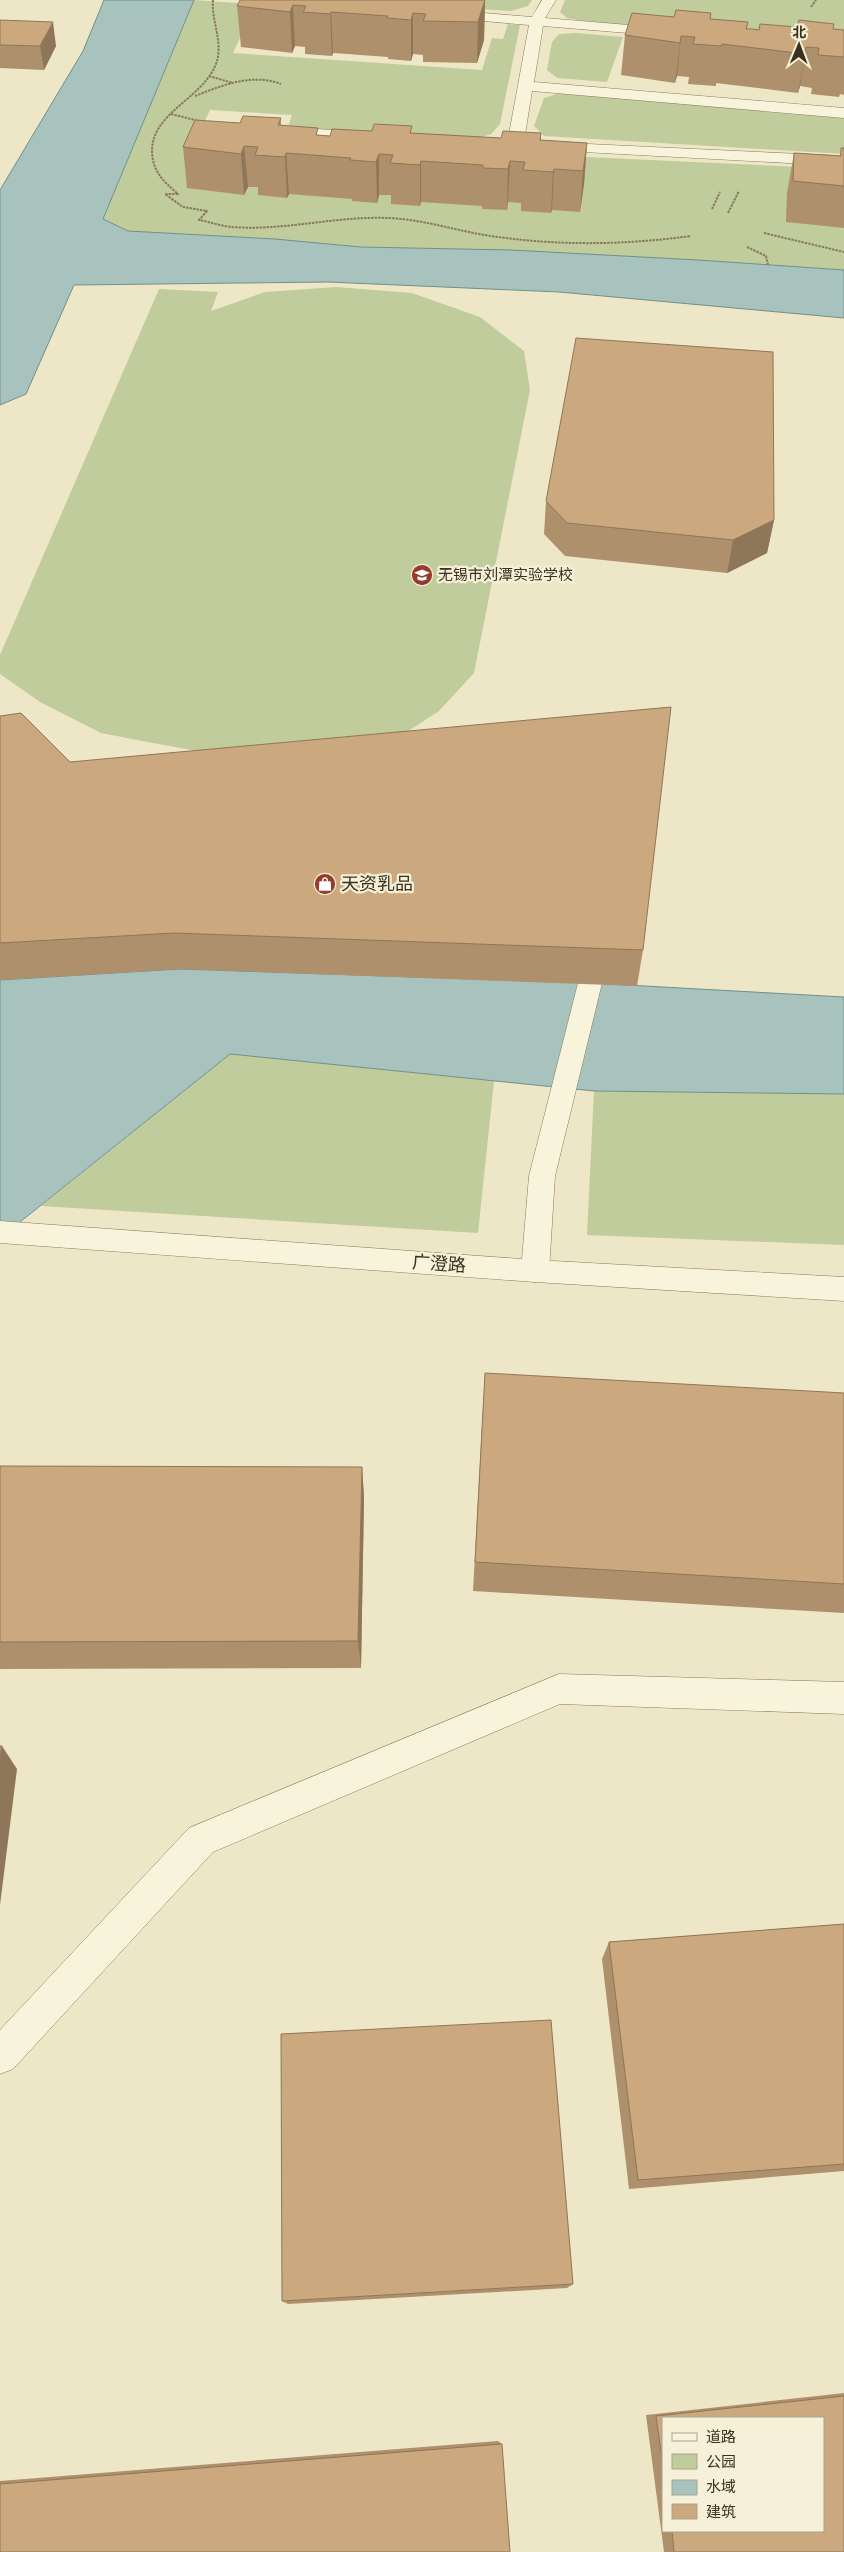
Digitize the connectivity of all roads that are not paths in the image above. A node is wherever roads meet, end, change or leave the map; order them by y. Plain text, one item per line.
1 (549, 0) edge
2 (438, 13) edge
3 (536, 20) junction
4 (680, 33) edge
5 (527, 86) junction
6 (844, 113) edge
7 (224, 128) edge
8 (383, 139) edge
9 (498, 145) edge
10 (515, 145) junction
11 (844, 161) edge
12 (590, 983) edge
13 (0, 1232) edge
14 (535, 1271) junction
15 (844, 1288) edge
16 (844, 1698) edge
17 (0, 2056) edge

1 - 3 street
2 - 3 street
3 - 4 street
3 - 5 street
5 - 6 street
5 - 10 street
7 - 8 street
9 - 10 street
10 - 11 street
12 - 14 street
13 - 14 street, 广澄路
14 - 15 street, 广澄路
16 - 17 street

